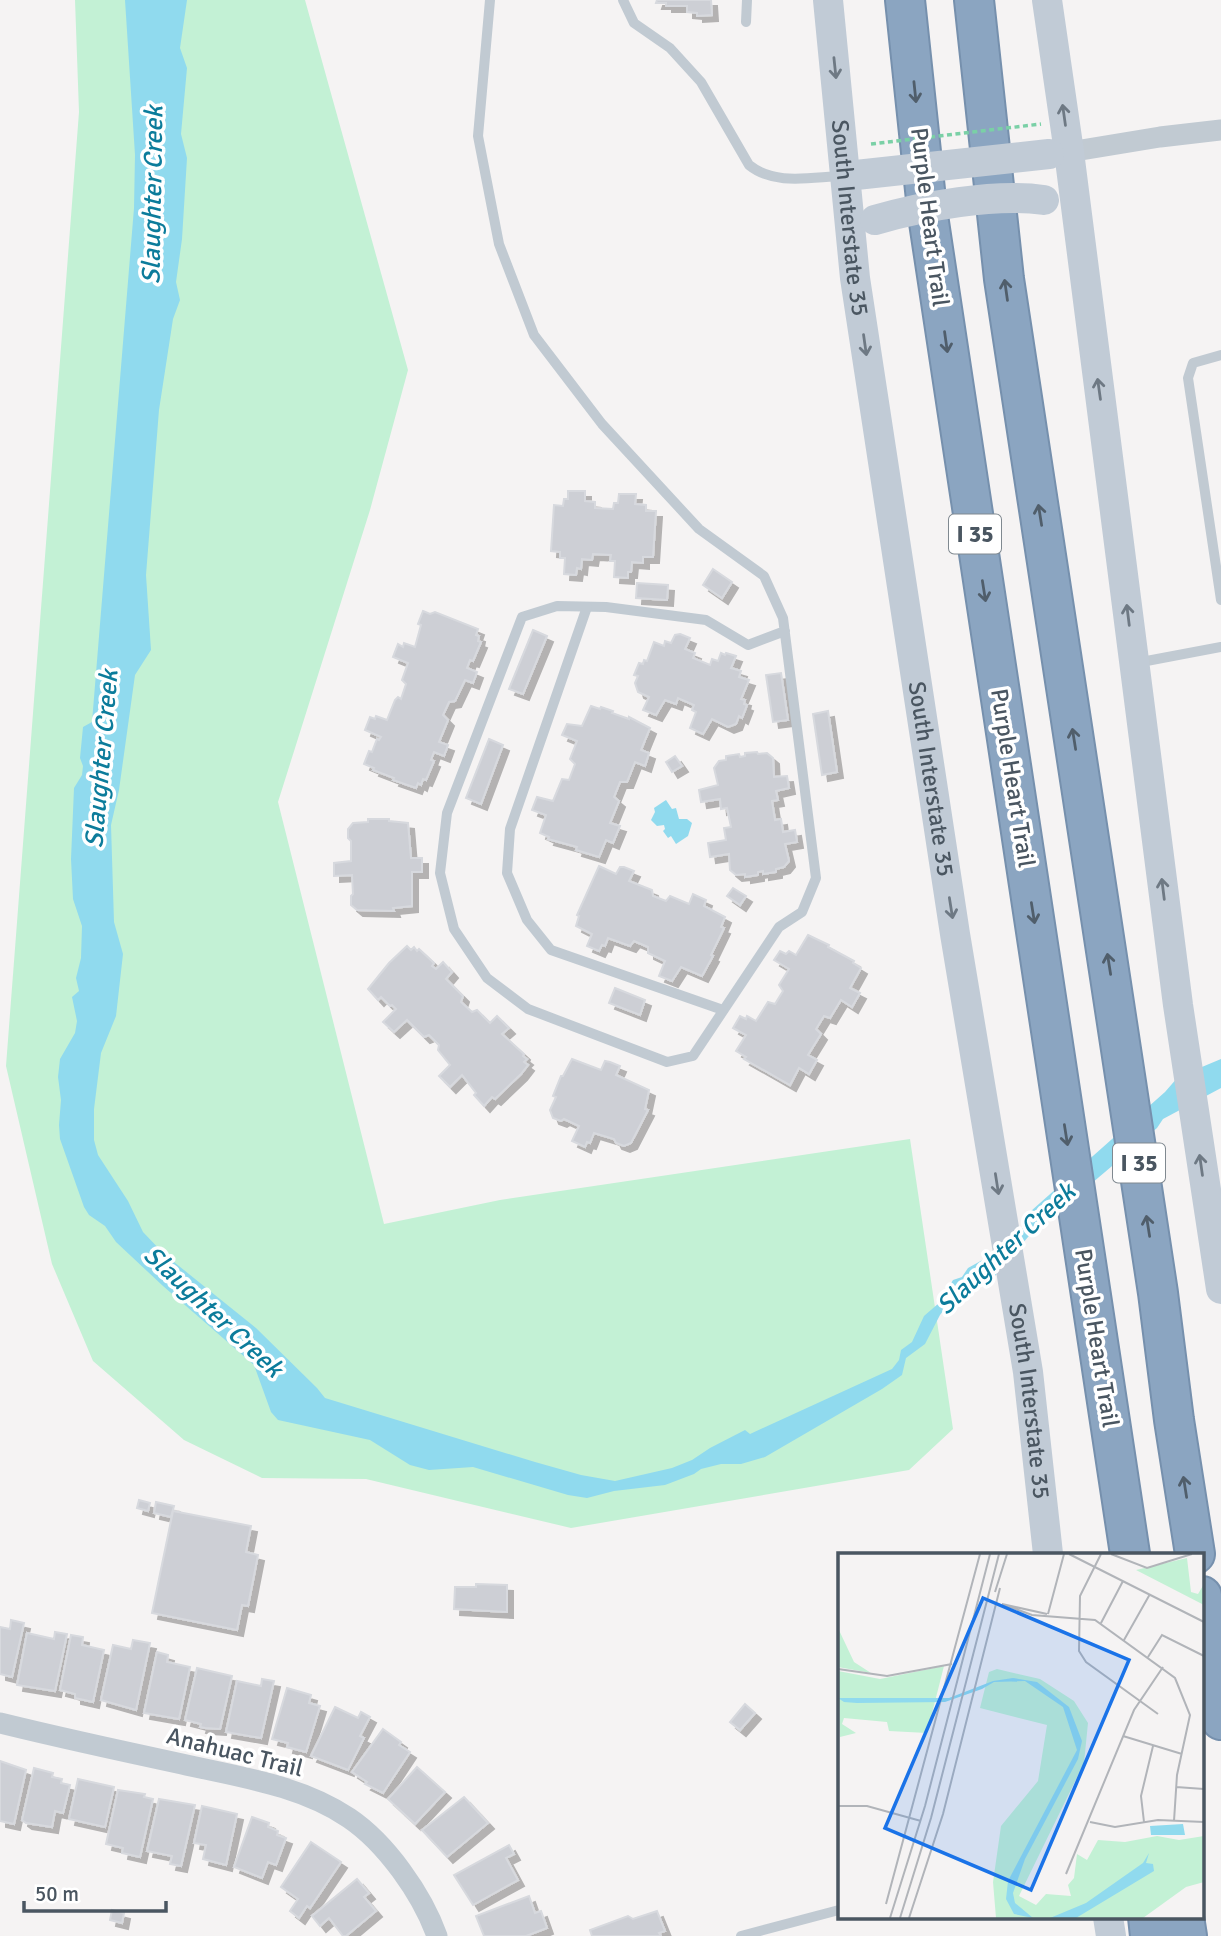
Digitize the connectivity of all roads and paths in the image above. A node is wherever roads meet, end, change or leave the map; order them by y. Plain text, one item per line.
1 (490, 0) edge
2 (623, 0) edge
3 (747, 0) edge
4 (828, 0) edge
5 (903, 0) edge
6 (974, 0) edge
7 (1047, 0) edge
8 (746, 22) dead end
9 (1041, 124) dead end
10 (1221, 130) edge
11 (871, 144) dead end
12 (1059, 153) junction
13 (851, 175) junction
14 (1080, 253) junction
15 (855, 278) junction
16 (1221, 355) edge
17 (1221, 600) edge
18 (587, 607) junction
19 (785, 631) junction
20 (1221, 647) edge
21 (1134, 664) junction
22 (723, 1010) junction
23 (1221, 1289) edge
24 (1120, 1487) junction
25 (1048, 1553) edge
26 (1123, 1553) edge
27 (1130, 1553) edge
28 (1195, 1553) edge
29 (1204, 1609) edge
30 (1221, 1720) edge
31 (0, 1723) edge
32 (838, 1910) edge
33 (1108, 1918) edge
34 (1148, 1918) edge
35 (1184, 1918) edge
36 (437, 1936) edge
37 (741, 1936) edge
38 (1110, 1936) edge
39 (1150, 1936) edge
40 (1187, 1936) edge

1 - 19 lane
2 - 13 lane
3 - 8 lane
4 -> 13 main road, South Interstate 35
5 -> 24 highway, Purple Heart Trail / I 35
28 -> 6 highway, I 35
12 -> 7 main road
9 - 11 path, bridge
10 - 12 street
12 - 13 main road, bridge
12 - 14 main road
13 - 15 main road, South Interstate 35
14 - 15 main road, bridge
21 -> 14 main road
15 -> 25 main road, South Interstate 35
16 - 17 lane
18 - 19 lane
18 - 22 lane
18 - 22 lane
19 - 22 lane
20 - 21 lane
23 -> 21 main road
24 - 26 highway
24 - 27 highway, Purple Heart Trail / I 35
29 - 30 highway
31 - 36 street, Anahuac Trail
32 - 37 lane
33 - 38 main road
34 - 39 highway
35 - 40 highway

